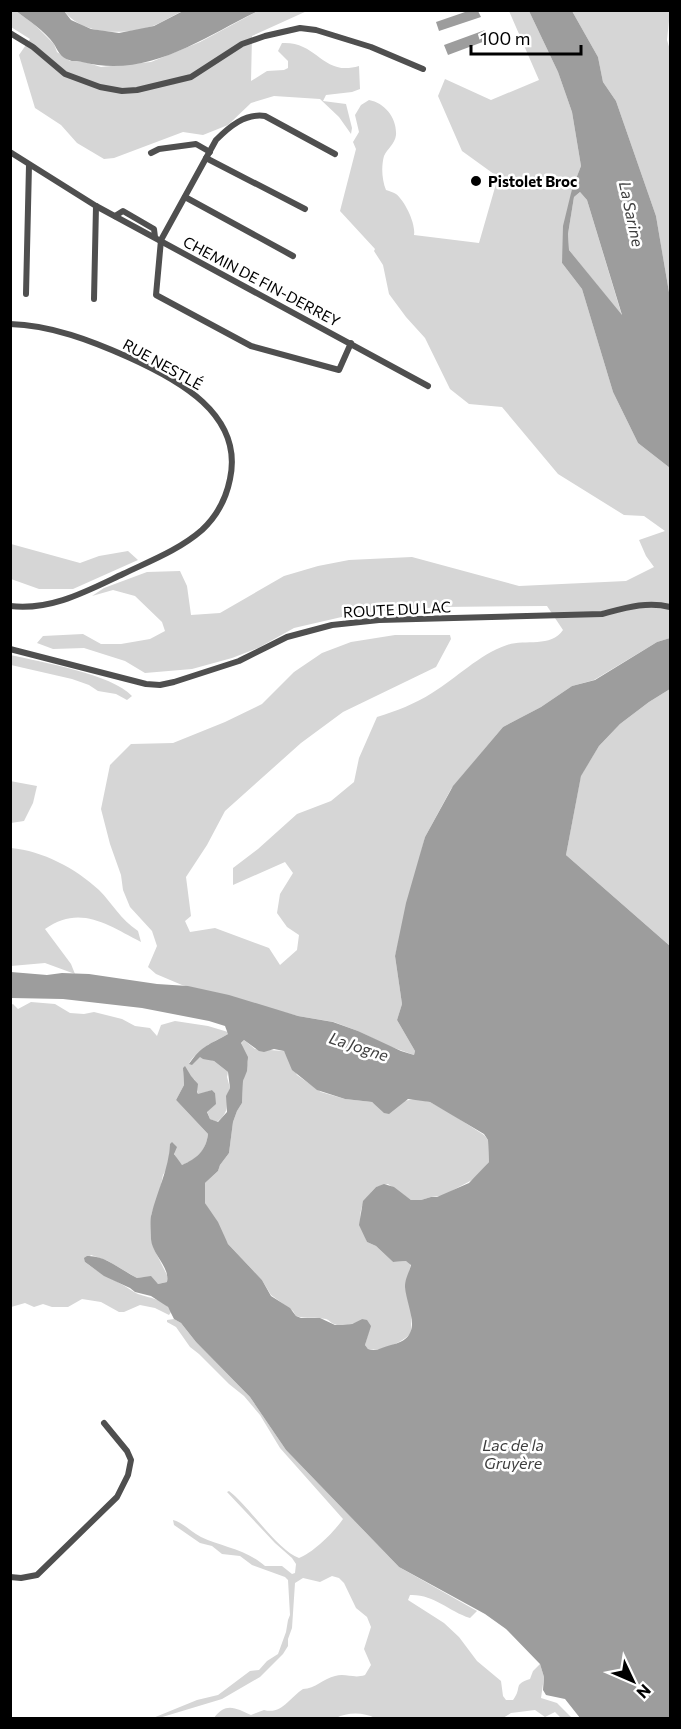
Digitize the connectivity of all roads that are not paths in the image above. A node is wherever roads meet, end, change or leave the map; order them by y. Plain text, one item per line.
1 (10, 33) edge
2 (423, 69) dead end
3 (10, 152) edge
4 (151, 153) dead end
5 (335, 154) dead end
6 (208, 155) junction
7 (29, 165) junction
8 (185, 197) junction
9 (96, 206) junction
10 (305, 209) dead end
11 (158, 239) junction
12 (293, 256) dead end
13 (26, 294) dead end
14 (94, 299) dead end
15 (10, 324) edge
16 (351, 343) junction
17 (429, 386) dead end
18 (10, 606) edge
19 (670, 607) edge
20 (10, 649) edge
21 (104, 1423) dead end
22 (10, 1577) edge

1 - 2 street
3 - 7 street, CHEMIN DE FIN-DERREY
4 - 6 street
5 - 6 street
6 - 8 street
6 - 10 street
7 - 9 street, CHEMIN DE FIN-DERREY
7 - 13 street
8 - 11 street
8 - 12 street
9 - 11 street, CHEMIN DE FIN-DERREY
9 - 14 street
11 - 16 street, CHEMIN DE FIN-DERREY
11 - 16 street, CHEMIN DE FIN-DERREY
15 - 18 street, RUE NESTLÉ
16 - 17 street, CHEMIN DE FIN-DERREY
19 - 20 street, ROUTE DU LAC
21 - 22 street

